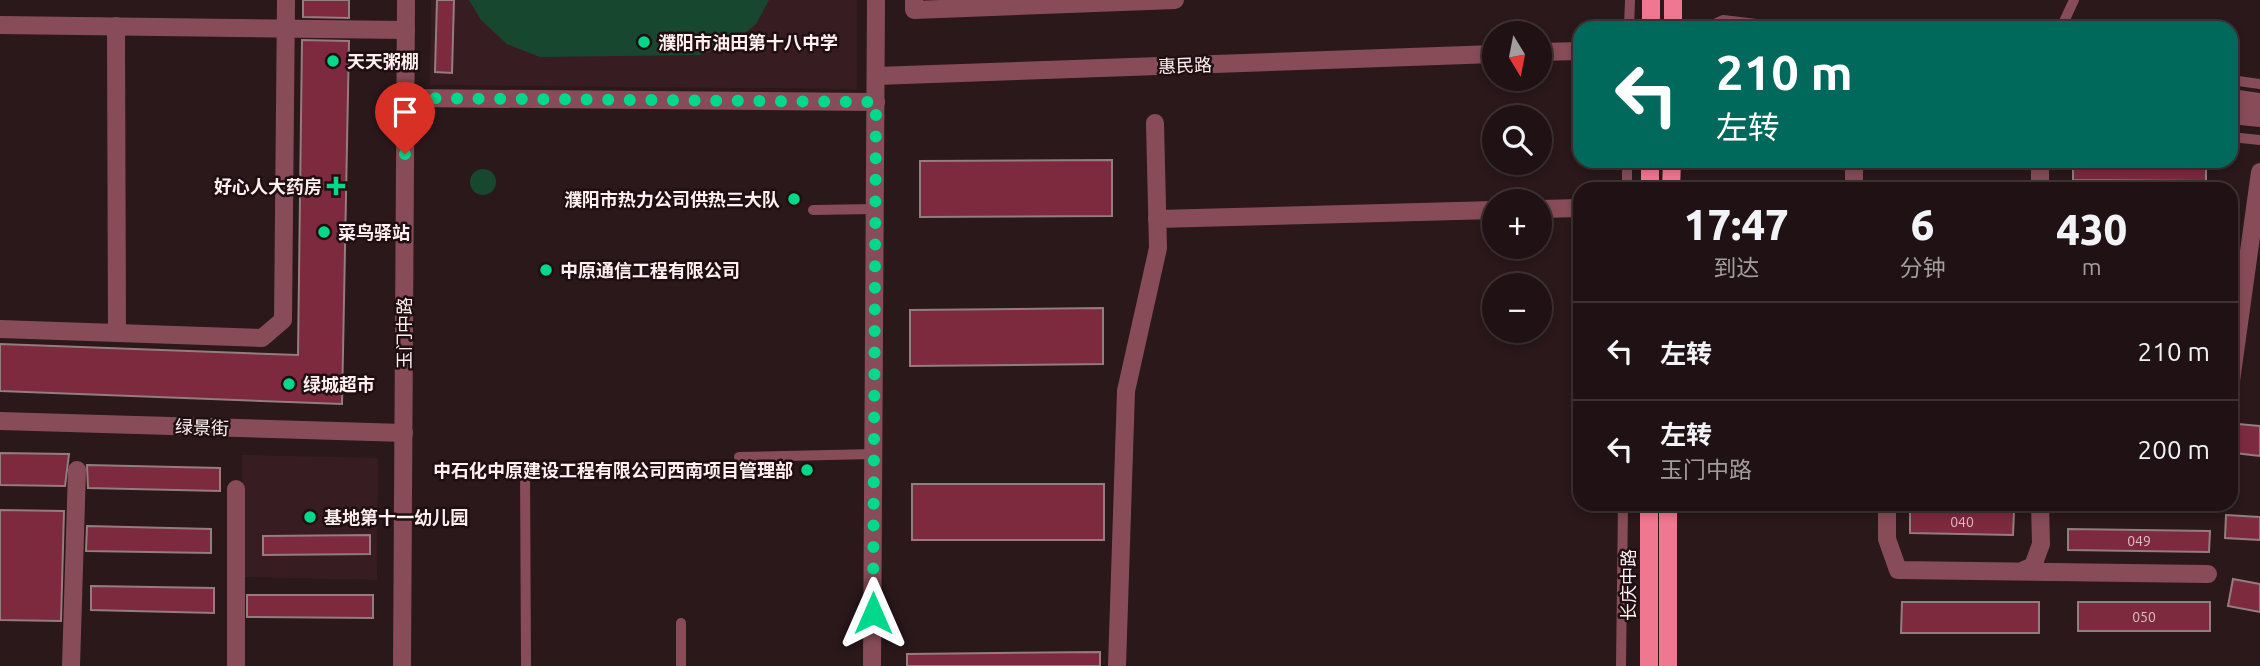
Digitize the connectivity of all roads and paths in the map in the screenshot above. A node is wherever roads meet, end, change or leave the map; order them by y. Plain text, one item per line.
1 (286, 0) edge
2 (406, 0) edge
3 (876, 0) edge
4 (914, 0) edge
5 (1175, 0) edge
6 (1630, 0) edge
7 (1651, 0) edge
8 (1673, 0) edge
9 (2074, 0) edge
10 (1629, 21) edge
11 (1651, 21) edge
12 (1673, 21) edge
13 (2064, 21) edge
14 (0, 25) edge
15 (117, 26) junction
16 (285, 28) junction
17 (406, 30) junction
18 (1573, 51) edge
19 (1552, 52) edge
20 (1482, 54) edge
21 (876, 76) junction
22 (2238, 81) edge
23 (2260, 84) edge
24 (405, 98) junction
25 (2238, 99) edge
26 (876, 102) junction
27 (2260, 102) edge
28 (2238, 116) edge
29 (2260, 118) edge
30 (1155, 123) dead end
31 (2238, 138) edge
32 (2260, 140) edge
33 (2260, 172) edge
34 (1573, 208) edge
35 (876, 209) junction
36 (1552, 209) edge
37 (813, 210) dead end
38 (1482, 210) edge
39 (1157, 219) junction
40 (0, 329) edge
41 (2238, 331) edge
42 (117, 333) junction
43 (0, 421) edge
44 (404, 433) junction
45 (874, 454) junction
46 (739, 457) dead end
47 (525, 468) dead end
48 (77, 470) dead end
49 (236, 489) dead end
50 (1623, 511) edge
51 (1649, 511) edge
52 (1668, 511) edge
53 (1887, 511) edge
54 (2040, 511) edge
55 (2024, 570) junction
56 (2208, 574) dead end
57 (681, 623) dead end
58 (71, 666) edge
59 (236, 666) edge
60 (402, 666) edge
61 (526, 666) edge
62 (681, 666) edge
63 (872, 666) edge
64 (1117, 666) edge
65 (1620, 666) edge
66 (1649, 666) edge
67 (1668, 666) edge

1 - 16 street
2 - 17 street, 玉门中路
3 - 21 street
4 - 5 street
6 - 10 lane
7 - 11 main road
8 - 12 main road
9 - 13 lane
14 - 15 street
15 - 16 street
15 - 42 street
16 - 17 street
16 - 42 street
17 - 24 street, 玉门中路
18 - 19 street
20 - 21 street, 惠民路
21 - 26 street
22 - 23 lane
24 - 26 street
24 - 44 street, 玉门中路
25 - 27 street
26 - 35 street
28 - 29 street
30 - 39 street
31 - 32 lane
33 - 41 street
34 - 36 street
35 - 37 lane
35 - 45 street
38 - 39 street
39 - 64 street
40 - 42 street
43 - 44 street, 绿景街
44 - 60 street, 玉门中路
45 - 46 lane
45 - 63 street
47 - 61 lane
48 - 58 street
49 - 59 street
50 - 65 lane
51 - 66 main road, 长庆中路
52 - 67 main road
53 - 55 street
54 - 55 street
55 - 56 street
57 - 62 lane

